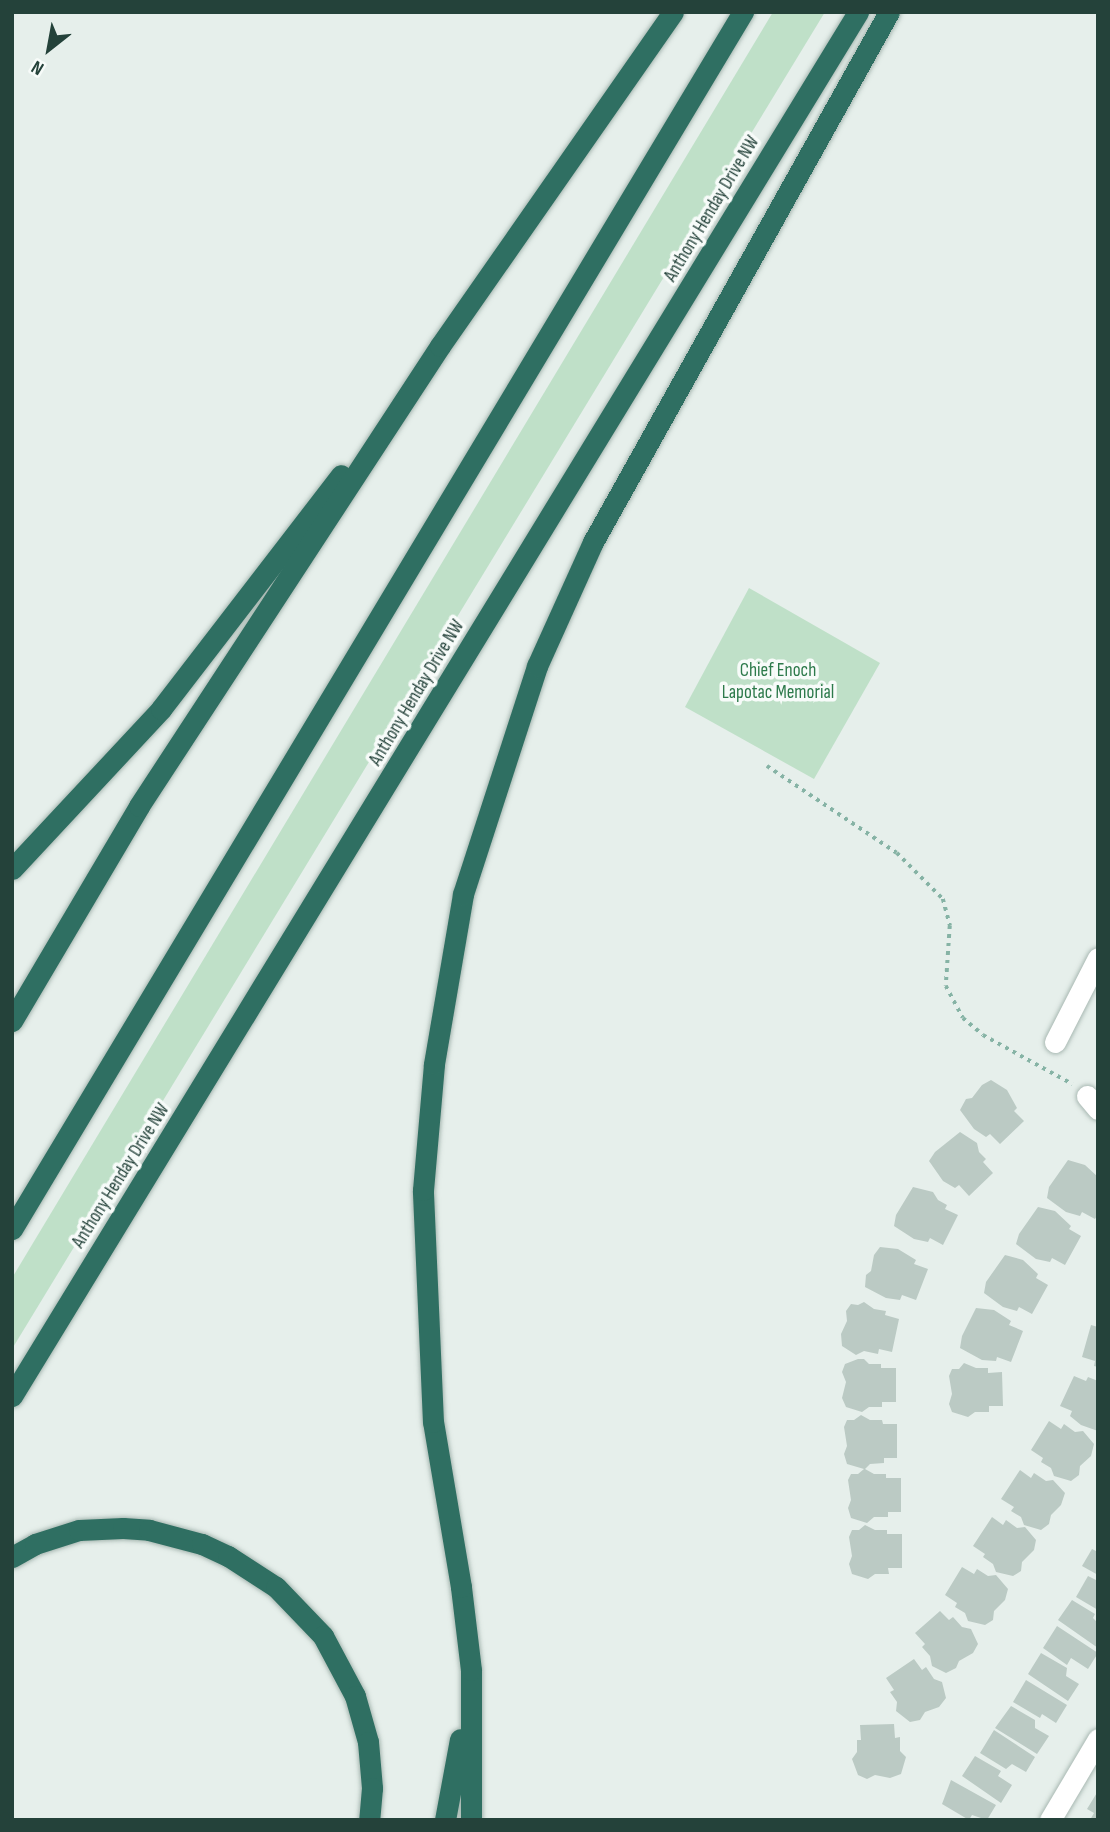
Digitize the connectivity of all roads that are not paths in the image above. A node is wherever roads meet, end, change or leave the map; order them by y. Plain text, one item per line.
1 (673, 12) edge
2 (743, 12) edge
3 (858, 12) edge
4 (889, 12) edge
5 (440, 346) junction
6 (12, 869) edge
7 (1098, 958) edge
8 (12, 1021) edge
9 (1055, 1042) dead end
10 (12, 1229) edge
11 (12, 1396) edge
12 (12, 1557) edge
13 (471, 1670) junction
14 (1098, 1739) edge
15 (369, 1820) edge
16 (445, 1820) edge
17 (471, 1820) edge
18 (1050, 1820) edge

1 - 5 highway
2 - 10 highway
3 - 11 highway, Anthony Henday Drive NW
4 - 13 highway
5 - 6 highway
5 - 8 highway
7 - 9 street
12 - 15 highway
13 - 16 highway
13 - 17 highway
14 - 18 street

